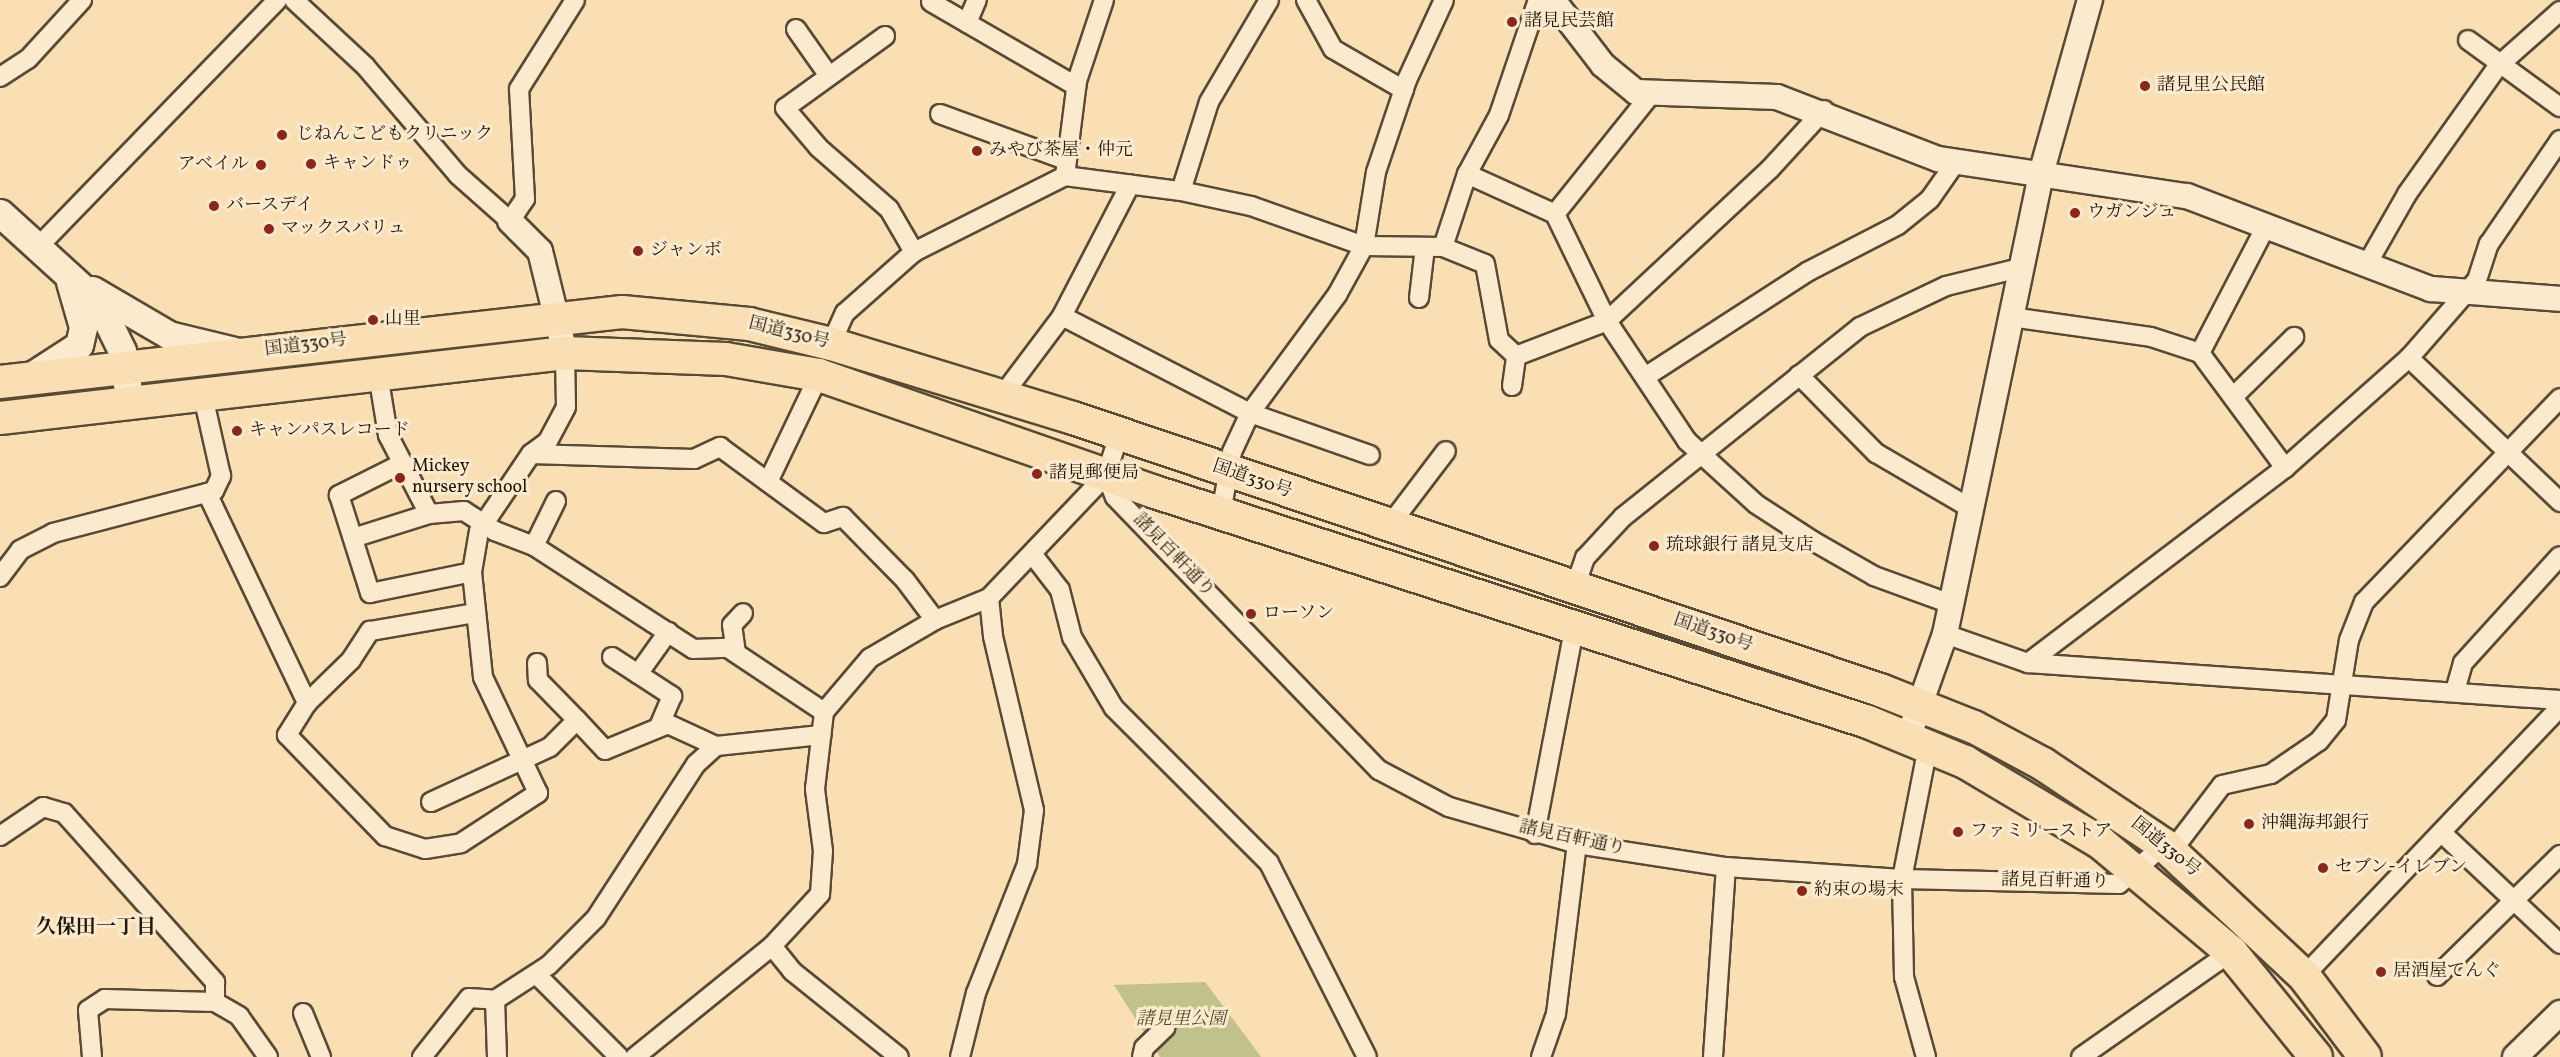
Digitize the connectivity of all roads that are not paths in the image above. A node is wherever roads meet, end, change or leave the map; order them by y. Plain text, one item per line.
1 (82, 0) edge
2 (277, 0) edge
3 (294, 0) edge
4 (574, 0) edge
5 (977, 0) edge
6 (1104, 0) edge
7 (1269, 0) edge
8 (1306, 0) edge
9 (1444, 0) edge
10 (1538, 0) edge
11 (1553, 0) edge
12 (2090, 0) edge
13 (932, 2) dead end
14 (2560, 11) edge
15 (967, 23) junction
16 (796, 29) dead end
17 (885, 36) dead end
18 (2468, 39) dead end
19 (2498, 66) junction
20 (829, 76) junction
21 (0, 77) edge
22 (1076, 86) junction
23 (1404, 90) junction
24 (1651, 94) junction
25 (2560, 106) edge
26 (1824, 110) junction
27 (940, 114) dead end
28 (2560, 140) edge
29 (1956, 162) junction
30 (1066, 168) junction
31 (1467, 174) junction
32 (2041, 174) junction
33 (1130, 185) junction
34 (1181, 191) junction
35 (0, 213) edge
36 (1555, 214) junction
37 (510, 221) junction
38 (2266, 226) junction
39 (1364, 246) junction
40 (39, 247) junction
41 (1434, 247) junction
42 (914, 252) junction
43 (2366, 266) junction
44 (2020, 268) junction
45 (64, 270) junction
46 (2461, 295) junction
47 (1419, 298) dead end
48 (2560, 299) edge
49 (557, 316) junction
50 (1062, 316) junction
51 (2011, 317) junction
52 (1607, 321) junction
53 (2294, 337) dead end
54 (831, 344) junction
55 (565, 352) junction
56 (2200, 353) junction
57 (245, 354) junction
58 (1516, 356) junction
59 (2409, 358) junction
60 (125, 368) junction
61 (378, 374) junction
62 (819, 375) junction
63 (1799, 375) junction
64 (1645, 377) junction
65 (12, 380) edge
66 (1512, 386) dead end
67 (203, 396) junction
68 (1002, 396) junction
69 (2233, 398) junction
70 (2560, 398) edge
71 (130, 404) junction
72 (1250, 412) junction
73 (0, 418) edge
74 (1119, 435) junction
75 (1446, 451) dead end
76 (1702, 452) junction
77 (2508, 453) junction
78 (531, 454) junction
79 (1370, 455) dead end
80 (403, 464) junction
81 (2285, 468) junction
82 (1227, 471) junction
83 (1106, 475) junction
84 (768, 482) junction
85 (207, 493) junction
86 (556, 501) dead end
87 (2560, 502) edge
88 (1972, 508) junction
89 (1221, 513) junction
90 (429, 514) junction
91 (487, 522) junction
92 (1389, 526) junction
93 (356, 537) junction
94 (534, 546) junction
95 (1033, 555) junction
96 (2560, 556) edge
97 (472, 572) junction
98 (0, 577) edge
99 (1575, 587) junction
100 (989, 598) junction
101 (1951, 604) junction
102 (475, 613) junction
103 (743, 614) dead end
104 (935, 620) junction
105 (1575, 626) junction
106 (668, 632) junction
107 (1945, 634) junction
108 (736, 653) junction
109 (612, 657) dead end
110 (537, 663) dead end
111 (2028, 663) junction
112 (638, 674) junction
113 (2345, 688) junction
114 (2455, 691) junction
115 (2560, 700) edge
116 (307, 703) junction
117 (1922, 707) junction
118 (2560, 707) edge
119 (824, 712) junction
120 (577, 720) junction
121 (659, 727) junction
122 (821, 735) junction
123 (1918, 742) junction
124 (716, 746) junction
125 (520, 757) junction
126 (431, 802) dead end
127 (2442, 833) junction
128 (1535, 834) junction
129 (0, 836) edge
130 (1577, 844) junction
131 (2168, 848) junction
132 (2560, 855) edge
133 (1726, 867) junction
134 (2134, 875) junction
135 (1902, 879) junction
136 (2515, 901) junction
137 (2560, 944) edge
138 (772, 946) junction
139 (2231, 952) junction
140 (536, 974) junction
141 (2304, 976) junction
142 (2437, 976) dead end
143 (495, 1000) junction
144 (215, 1002) junction
145 (303, 1013) dead end
146 (2560, 1014) edge
147 (1166, 1027) dead end
148 (92, 1057) edge
149 (268, 1057) edge
150 (321, 1057) edge
151 (422, 1057) edge
152 (497, 1057) edge
153 (619, 1057) edge
154 (635, 1057) edge
155 (900, 1057) edge
156 (960, 1057) edge
157 (1142, 1057) edge
158 (1367, 1057) edge
159 (1541, 1057) edge
160 (1713, 1057) edge
161 (1926, 1057) edge
162 (2081, 1057) edge
163 (2316, 1057) edge
164 (2365, 1057) edge
165 (2515, 1057) edge

1 - 21 street
2 - 40 street
3 - 37 street
4 - 37 street
5 - 15 street
6 - 22 street
7 - 34 street
8 - 23 street
9 - 23 street
10 - 31 street
11 - 24 street
12 - 32 street
13 - 15 street
14 - 19 street
15 - 22 street
16 - 20 street
17 - 20 street
18 - 19 street
19 - 25 street
19 - 43 street
20 - 42 street
22 - 30 street
23 - 39 street
24 - 26 street
24 - 36 street
26 - 29 street
26 - 52 street
27 - 30 street
28 - 46 street
29 - 32 street
29 - 64 street
30 - 33 street
30 - 42 street
31 - 36 street
31 - 41 street
32 - 38 street
32 - 44 street
33 - 34 street
33 - 50 street
34 - 39 street
35 - 40 main road
36 - 52 street
37 - 49 street
38 - 43 street
38 - 56 street
39 - 41 street
39 - 72 street
40 - 45 main road
41 - 47 street
41 - 58 street
42 - 54 street
43 - 46 street
44 - 51 street
44 - 63 street
45 - 57 main road
45 - 60 main road
45 - 65 main road
46 - 48 street
46 - 59 street
49 - 54 highway, 国道330号
49 - 55 street
49 - 57 highway, 国道330号
50 - 68 street
50 - 72 street
51 - 56 street
51 - 88 street
52 - 58 street
52 - 64 street
53 - 69 street
54 - 68 highway, 国道330号
55 - 61 highway, 国道330号
55 - 62 highway, 国道330号
55 - 78 street
56 - 69 street
57 - 60 highway, 国道330号
58 - 66 street
59 - 77 street
59 - 81 street
60 - 65 highway, 国道330号
60 - 71 main road
61 - 67 highway, 国道330号
61 - 80 street
62 - 83 highway, 国道330号
62 - 84 street
63 - 76 street
63 - 88 street
64 - 76 street
67 - 71 highway, 国道330号
67 - 85 street
68 - 74 highway, 国道330号
69 - 81 street
70 - 77 street, 諸見百軒通り
71 - 73 highway, 国道330号
72 - 79 street
72 - 82 street
74 - 82 highway, 国道330号
74 - 83 street
75 - 92 street
76 - 99 street
76 - 101 street
77 - 87 street
77 - 113 street, 諸見百軒通り
78 - 84 street
78 - 91 street
80 - 90 street
80 - 93 street
81 - 111 street
82 - 89 street
82 - 92 highway, 国道330号
83 - 89 highway, 国道330号
83 - 95 street
83 - 128 street, 諸見百軒通り
84 - 104 street
85 - 98 street
85 - 116 street
86 - 94 street
88 - 101 street
89 - 105 highway, 国道330号
90 - 91 street
90 - 93 street
91 - 94 street
91 - 97 street
92 - 99 highway, 国道330号
93 - 97 street
94 - 106 street
95 - 100 street
95 - 158 street
96 - 114 street
97 - 102 street
99 - 117 highway, 国道330号
100 - 104 street
100 - 156 street
101 - 107 street
102 - 116 street
102 - 125 street
103 - 108 street
104 - 119 street
105 - 123 highway, 国道330号
105 - 128 street
106 - 108 street
106 - 112 street
107 - 111 street
107 - 117 street
108 - 119 street
109 - 112 street
110 - 120 street
111 - 113 street
112 - 121 street
113 - 114 street
113 - 131 street, 諸見百軒通り
114 - 115 street
116 - 125 street
117 - 123 street
117 - 131 highway, 国道330号
118 - 127 street
119 - 122 street
120 - 121 street
120 - 125 street
121 - 124 street
122 - 124 street
122 - 138 street
123 - 134 highway, 国道330号
123 - 135 street
124 - 140 street
125 - 126 street
127 - 136 street
127 - 141 street
128 - 130 street, 諸見百軒通り
129 - 144 street
130 - 133 street, 諸見百軒通り
130 - 159 street
131 - 134 street, 諸見百軒通り
131 - 141 highway, 国道330号
132 - 136 street
133 - 135 street, 諸見百軒通り
133 - 160 street
134 - 135 street, 諸見百軒通り
134 - 139 highway, 国道330号
135 - 161 street
136 - 137 street
136 - 142 street
138 - 154 street
138 - 155 street
139 - 162 street
139 - 163 highway, 国道330号
140 - 143 street
140 - 153 street
141 - 164 highway, 国道330号
143 - 151 street
143 - 152 street
144 - 148 street
144 - 149 street
145 - 150 street
146 - 165 street
147 - 157 street

